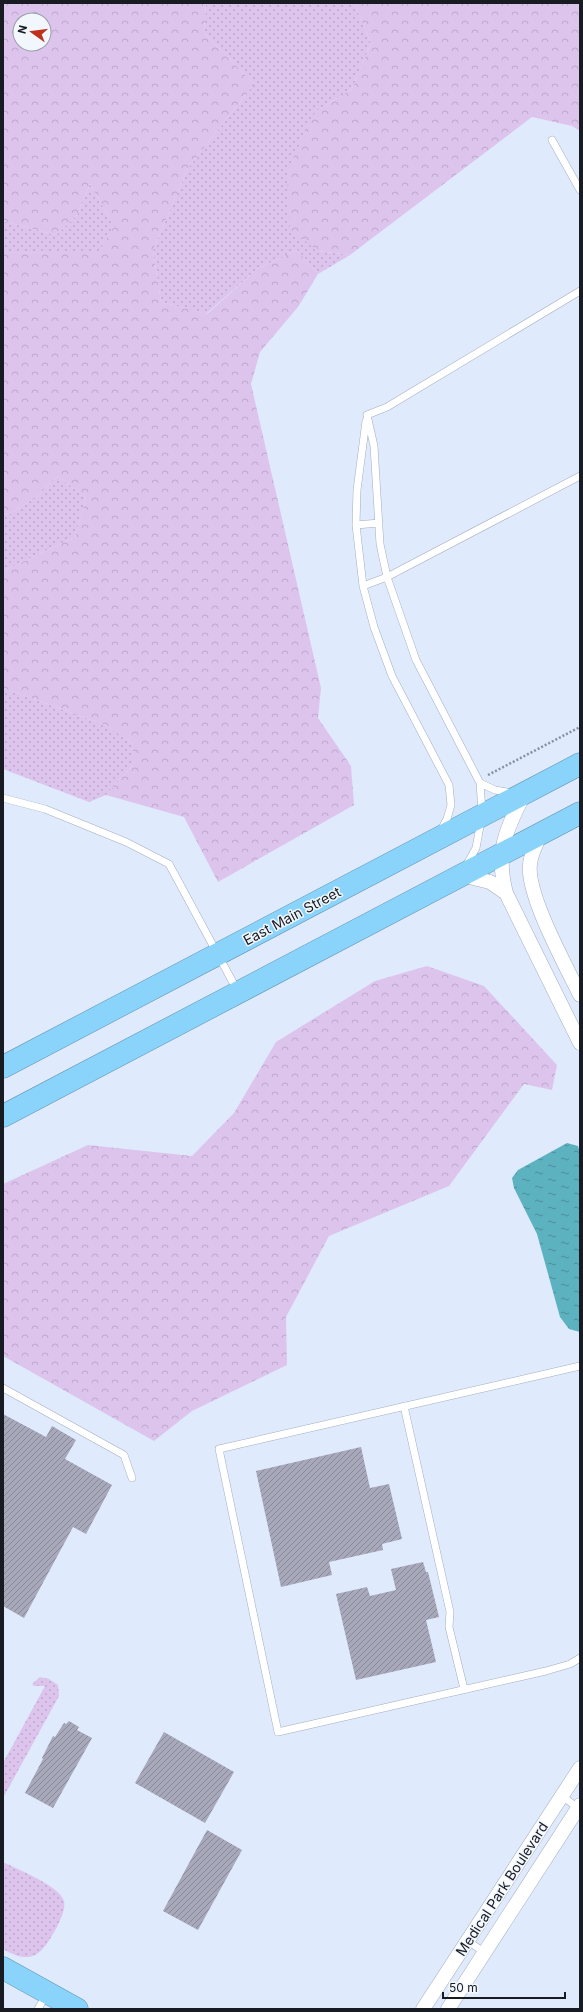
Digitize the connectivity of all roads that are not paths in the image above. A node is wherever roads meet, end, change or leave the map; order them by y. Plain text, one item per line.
1 (552, 140) dead end
2 (580, 190) edge
3 (580, 291) edge
4 (367, 415) junction
5 (580, 476) edge
6 (379, 523) junction
7 (356, 525) junction
8 (387, 577) junction
9 (363, 586) junction
10 (580, 764) edge
11 (480, 781) junction
12 (524, 793) junction
13 (3, 798) edge
14 (580, 813) edge
15 (482, 815) junction
16 (541, 833) junction
17 (435, 840) junction
18 (501, 854) junction
19 (461, 875) junction
20 (506, 893) junction
21 (218, 954) junction
22 (238, 992) junction
23 (580, 995) edge
24 (580, 1043) edge
25 (3, 1067) edge
26 (3, 1116) edge
27 (580, 1366) edge
28 (3, 1388) edge
29 (404, 1406) junction
30 (132, 1478) dead end
31 (580, 1658) edge
32 (464, 1689) junction
33 (580, 1768) edge
34 (562, 1796) junction
35 (579, 1806) edge
36 (468, 1941) junction
37 (484, 1953) junction
38 (3, 1968) edge
39 (43, 2001) edge
40 (76, 2009) edge
41 (423, 2009) edge
42 (448, 2009) edge

1 - 2 lane
3 - 4 lane
4 - 6 lane
4 - 7 lane
5 - 8 lane
6 - 7 lane
6 - 8 lane
7 - 9 lane
8 - 9 lane
8 - 11 lane
9 - 17 lane
10 - 12 highway, East Main Street
11 - 12 lane
11 - 15 lane
12 - 15 highway, East Main Street
12 - 18 street
13 - 21 lane
14 - 16 highway
15 - 17 highway, East Main Street
15 - 19 lane
16 - 18 highway
16 - 23 street
17 - 21 highway, East Main Street
18 - 19 highway
18 - 20 street
19 - 20 street
19 - 22 highway
20 - 24 street
21 - 22 lane
21 - 25 highway, East Main Street
22 - 26 highway
27 - 29 lane
28 - 30 lane
29 - 32 lane
29 - 32 lane
31 - 32 lane
33 - 34 street, Medical Park Boulevard
34 - 35 lane
34 - 36 street, Medical Park Boulevard
35 - 37 street, Medical Park Boulevard
36 - 37 lane
36 - 41 street, Medical Park Boulevard
37 - 42 street, Medical Park Boulevard
38 - 39 highway
39 - 40 highway

